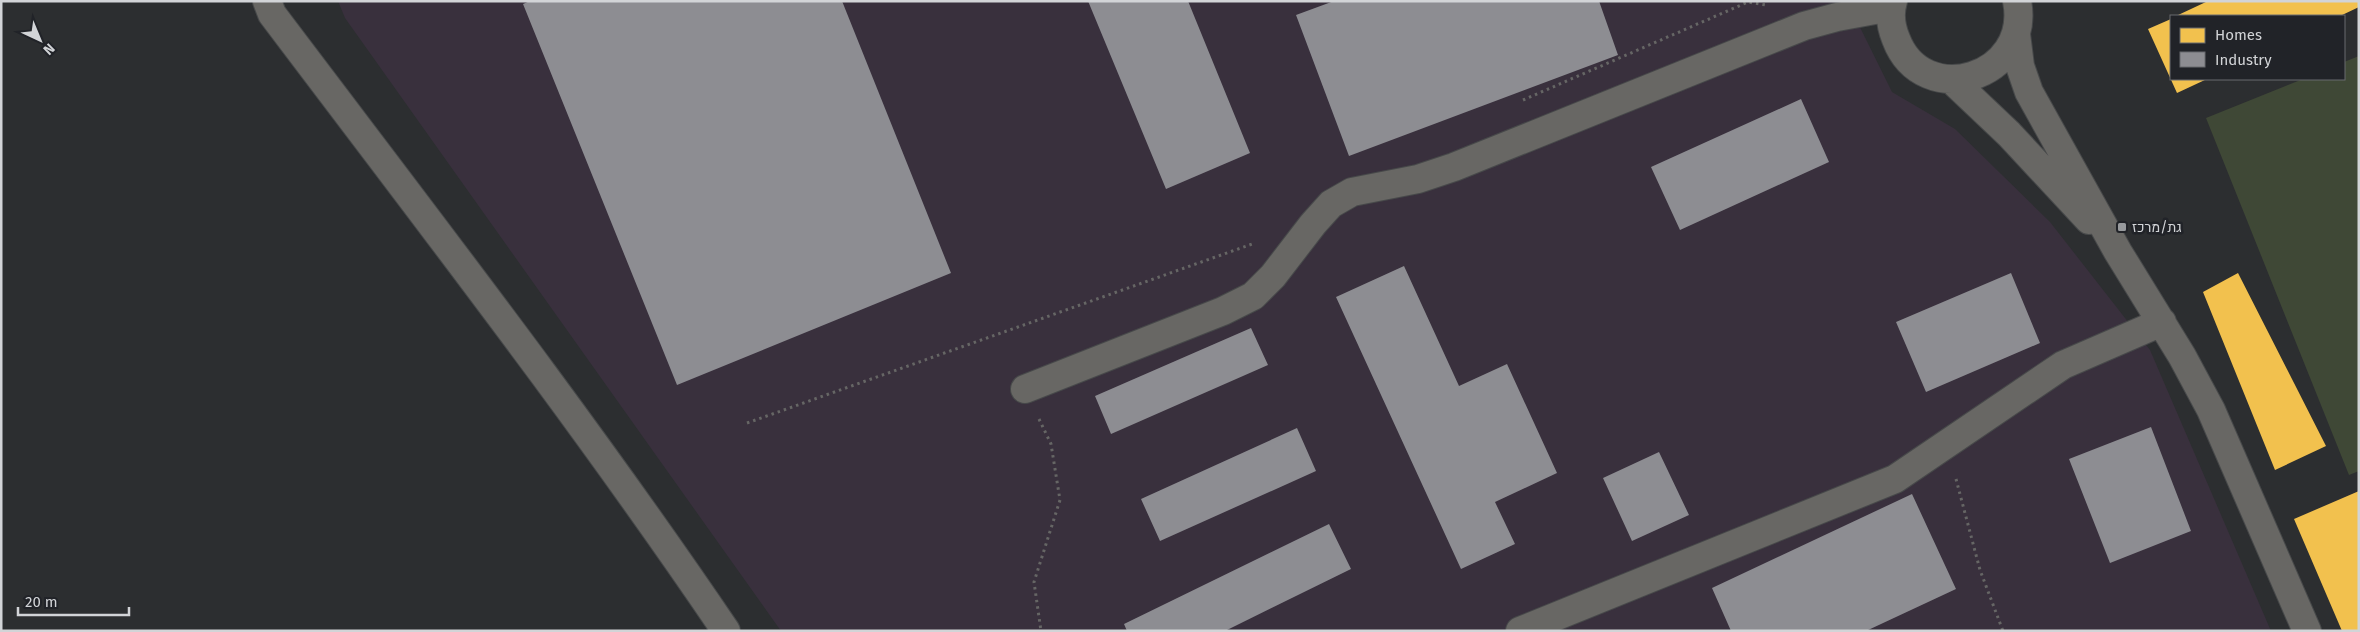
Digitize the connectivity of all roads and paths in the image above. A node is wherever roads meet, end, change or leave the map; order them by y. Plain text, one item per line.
1 (267, 1) edge
2 (2017, 1) edge
3 (1892, 4) edge
4 (2016, 34) junction
5 (1952, 80) junction
6 (2118, 252) junction
7 (2162, 322) junction
8 (1025, 389) joint
9 (1946, 443) junction
10 (726, 631) edge
11 (1041, 631) edge
12 (1520, 631) edge
13 (2004, 631) edge
14 (2307, 631) edge

1 - 10 street
2 - 4 street
3 - 5 street
3 - 8 street
4 - 5 street
4 - 6 street
5 - 6 street
6 - 7 street
7 - 9 street
7 - 14 street
8 - 11 path
9 - 12 street
9 - 13 path

